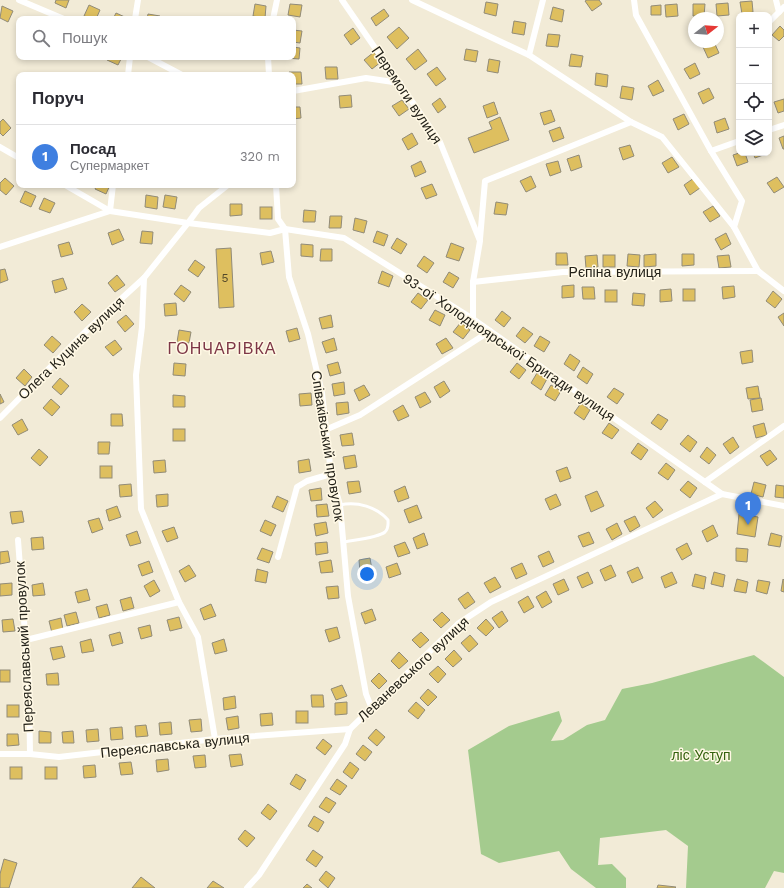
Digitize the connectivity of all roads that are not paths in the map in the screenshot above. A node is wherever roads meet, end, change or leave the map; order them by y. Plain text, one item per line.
1 (19, 0) edge
2 (138, 0) edge
3 (277, 0) edge
4 (342, 0) edge
5 (412, 0) edge
6 (543, 0) edge
7 (634, 0) edge
8 (776, 0) edge
9 (784, 6) edge
10 (779, 12) junction
11 (57, 16) edge
12 (135, 16) edge
13 (274, 16) edge
14 (772, 19) edge
15 (529, 55) junction
16 (130, 60) edge
17 (154, 60) edge
18 (268, 60) edge
19 (128, 72) edge
20 (176, 72) edge
21 (269, 72) edge
22 (400, 83) junction
23 (296, 90) edge
24 (631, 122) junction
25 (784, 125) edge
26 (772, 129) edge
27 (736, 142) edge
28 (0, 147) edge
29 (711, 151) junction
30 (16, 156) edge
31 (70, 188) edge
32 (113, 188) edge
33 (224, 188) edge
34 (276, 188) edge
35 (110, 211) junction
36 (188, 223) junction
37 (734, 227) junction
38 (285, 229) junction
39 (480, 241) junction
40 (0, 247) edge
41 (758, 271) junction
42 (144, 278) junction
43 (473, 282) junction
44 (784, 291) edge
45 (473, 319) junction
46 (490, 331) junction
47 (0, 418) edge
48 (784, 426) edge
49 (325, 430) junction
50 (331, 474) junction
51 (705, 482) junction
52 (722, 494) junction
53 (340, 505) junction
54 (784, 506) edge
55 (18, 540) dead end
56 (343, 542) junction
57 (278, 557) dead end
58 (179, 602) junction
59 (26, 640) junction
60 (372, 709) junction
61 (350, 729) junction
62 (215, 739) junction
63 (0, 754) edge
64 (30, 754) junction
65 (247, 888) edge

1 - 11 street
2 - 12 street
3 - 13 street
4 - 22 street, Перемоги вулиця
5 - 15 street
6 - 15 street
7 - 29 street
8 - 10 street
9 - 10 street
10 - 14 street
15 - 24 street
16 - 19 street
17 - 20 street
18 - 21 street
22 - 23 street
22 - 39 street, Перемоги вулиця
24 - 37 street
24 - 39 street
25 - 26 street
27 - 29 street
28 - 30 street
29 - 37 street
31 - 35 street, 93-ої Холодноярської Бригади вулиця
32 - 35 street
33 - 36 street
34 - 38 street, Співаківський провулок
35 - 36 street, 93-ої Холодноярської Бригади вулиця
35 - 40 street
36 - 38 street, 93-ої Холодноярської Бригади вулиця
36 - 42 street, Олега Куцина вулиця
37 - 41 street
38 - 45 street, 93-ої Холодноярської Бригади вулиця
38 - 49 street, Співаківський провулок
39 - 43 street
41 - 43 street, Рєпіна вулиця
41 - 44 street
42 - 47 street, Олега Куцина вулиця
42 - 58 street
43 - 45 street
45 - 46 street, 93-ої Холодноярської Бригади вулиця
46 - 49 street
46 - 51 street, 93-ої Холодноярської Бригади вулиця
48 - 51 street
49 - 50 street, Співаківський провулок
50 - 53 street, Співаківський провулок
50 - 57 street
51 - 52 street, 93-ої Холодноярської Бригади вулиця
52 - 54 street
52 - 60 street, Леваневського вулиця
53 - 56 street, Співаківський провулок
53 - 56 lane
55 - 59 street, Переяславський провулок
56 - 60 street, Співаківський провулок
58 - 59 street
58 - 62 street
59 - 64 street, Переяславський провулок
60 - 61 street, Леваневського вулиця
61 - 62 street, Переяславська вулиця
61 - 65 street, Леваневського вулиця
62 - 64 street, Переяславська вулиця
63 - 64 street, Переяславська вулиця

